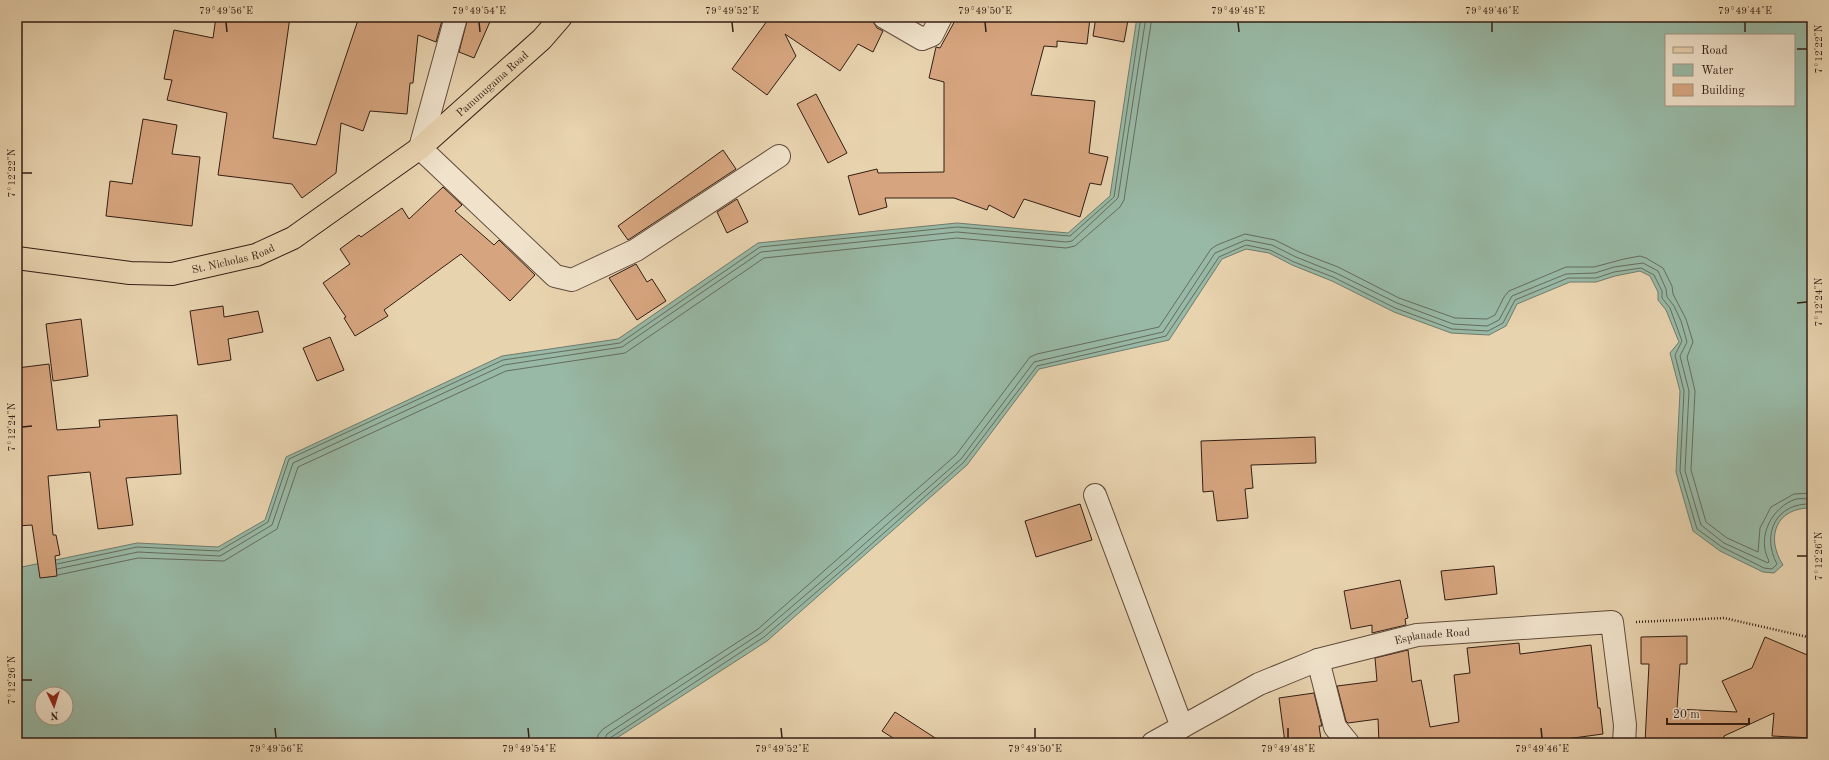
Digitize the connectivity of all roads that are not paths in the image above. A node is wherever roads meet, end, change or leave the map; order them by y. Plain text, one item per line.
1 (456, 17) edge
2 (562, 17) edge
3 (884, 17) edge
4 (941, 17) edge
5 (420, 148) junction
6 (779, 156) dead end
7 (17, 258) edge
8 (1095, 495) dead end
9 (1318, 660) junction
10 (1182, 727) junction
11 (1153, 743) edge
12 (1348, 743) edge
13 (1624, 743) edge

1 - 5 street
2 - 5 main road, Pamunugama Road
3 - 4 street
5 - 6 street
5 - 7 main road, St. Nicholas Road
8 - 10 street
9 - 10 street, Esplanade Road
9 - 12 street
9 - 13 street, Esplanade Road
10 - 11 street, Esplanade Road

